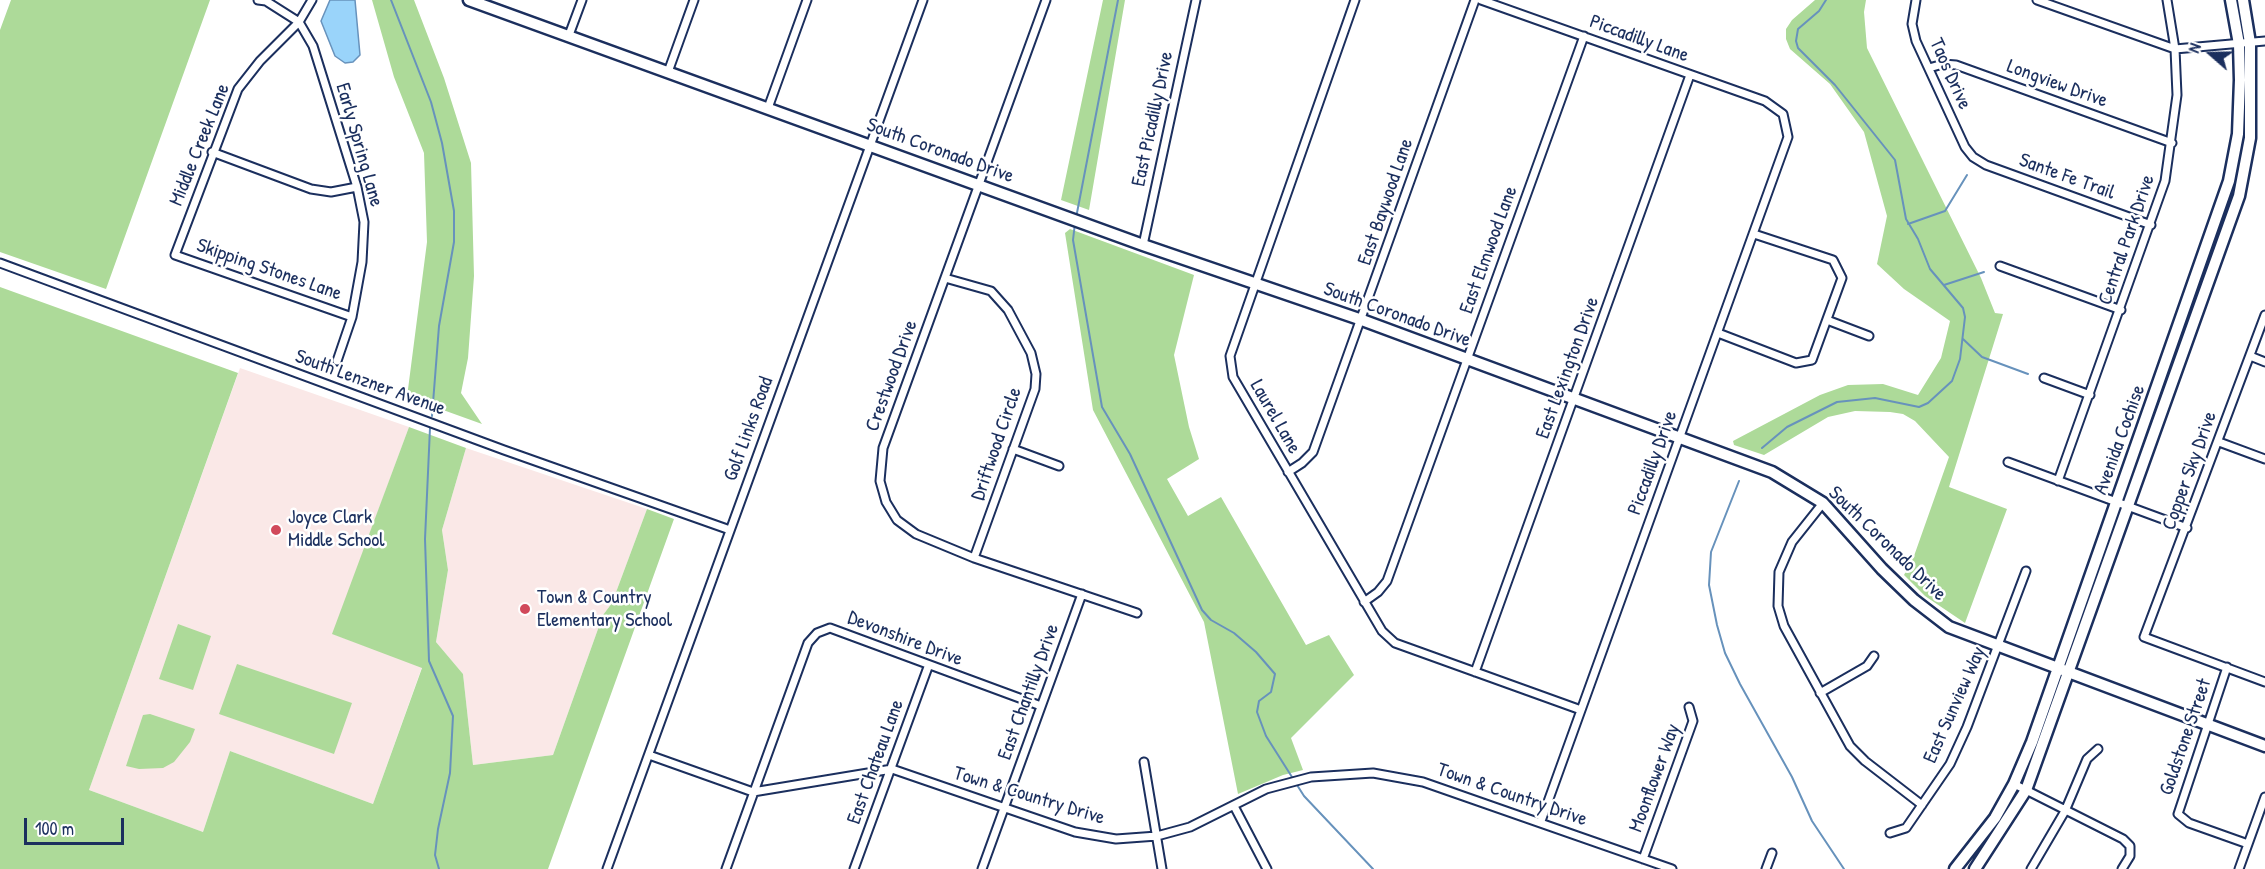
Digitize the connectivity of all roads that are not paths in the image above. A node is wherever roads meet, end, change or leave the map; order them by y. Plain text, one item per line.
1 (258, 0) edge
2 (312, 0) edge
3 (469, 0) edge
4 (582, 0) edge
5 (694, 0) edge
6 (807, 0) edge
7 (923, 0) edge
8 (1046, 0) edge
9 (1196, 0) edge
10 (1355, 0) edge
11 (1475, 0) edge
12 (1481, 0) edge
13 (1916, 0) edge
14 (2037, 0) edge
15 (2167, 0) edge
16 (2231, 0) edge
17 (2243, 0) edge
18 (299, 22) junction
19 (569, 36) junction
20 (1584, 36) junction
21 (2265, 41) edge
22 (2244, 43) junction
23 (2175, 49) junction
24 (1929, 68) junction
25 (668, 72) junction
26 (1690, 75) junction
27 (768, 108) junction
28 (1783, 114) joint
29 (2172, 143) junction
30 (870, 146) junction
31 (212, 152) junction
32 (1973, 158) joint
33 (980, 184) junction
34 (357, 187) junction
35 (2151, 225) junction
36 (1754, 234) junction
37 (1143, 245) junction
38 (175, 255) joint
39 (0, 263) edge
40 (2000, 266) dead end
41 (945, 278) junction
42 (1255, 284) junction
43 (2121, 310) junction
44 (2265, 315) edge
45 (352, 317) junction
46 (1362, 320) junction
47 (1827, 320) junction
48 (1718, 333) junction
49 (1869, 336) dead end
50 (2250, 356) junction
51 (1467, 359) junction
52 (337, 361) dead end
53 (2265, 362) edge
54 (2044, 378) dead end
55 (2090, 395) junction
56 (1575, 398) junction
57 (1679, 437) junction
58 (2219, 442) junction
59 (1013, 449) junction
60 (2265, 459) edge
61 (2008, 462) dead end
62 (1059, 466) dead end
63 (1288, 472) junction
64 (2058, 481) junction
65 (2117, 502) junction
66 (1823, 503) junction
67 (2129, 506) junction
68 (2187, 528) junction
69 (730, 530) junction
70 (974, 558) junction
71 (2026, 572) dead end
72 (1082, 594) junction
73 (1364, 602) junction
74 (1137, 613) dead end
75 (1998, 647) junction
76 (1874, 656) dead end
77 (928, 667) junction
78 (2227, 667) junction
79 (2058, 668) junction
80 (1475, 672) junction
81 (2069, 673) junction
82 (2265, 682) edge
83 (1820, 693) junction
84 (1041, 706) junction
85 (1689, 707) dead end
86 (1581, 710) junction
87 (2207, 724) junction
88 (2265, 746) edge
89 (2098, 749) dead end
90 (649, 754) junction
91 (1144, 762) dead end
92 (892, 769) junction
93 (2014, 784) junction
94 (2026, 790) junction
95 (753, 792) junction
96 (2265, 797) edge
97 (1922, 805) junction
98 (1234, 806) junction
99 (1004, 808) junction
100 (2065, 811) junction
101 (1541, 821) junction
102 (1890, 833) dead end
103 (1157, 836) junction
104 (2248, 844) junction
105 (1772, 853) dead end
106 (1643, 859) junction
107 (607, 869) edge
108 (726, 869) edge
109 (854, 869) edge
110 (982, 869) edge
111 (1162, 869) edge
112 (1267, 869) edge
113 (1672, 869) edge
114 (1766, 869) edge
115 (1955, 869) edge
116 (1975, 869) edge
117 (2031, 869) edge
118 (2122, 869) edge
119 (2239, 869) edge

1 - 18 street, Early Spring Lane
2 - 18 street, Middle Creek Lane
3 - 19 street, South Coronado Drive
4 - 19 street
5 - 25 street
6 - 27 street
7 - 30 street, Golf Links Road
8 - 33 street, Crestwood Drive
9 - 37 street, East Picadilly Drive
10 - 42 street, Laurel Lane
11 - 46 street, East Baywood Lane
12 - 20 street, Piccadilly Lane
13 - 24 street, Taos Drive
14 - 23 street
15 - 23 street, Central Park Drive
16 - 22 street, Avenida Cochise
17 - 22 street, Avenida Cochise
18 - 31 street, Middle Creek Lane
18 - 34 street, Early Spring Lane
19 - 25 street, South Coronado Drive
20 - 26 street, Piccadilly Lane
20 - 51 street, East Elmwood Lane
21 - 22 street
22 - 23 street
22 - 65 street, Avenida Cochise
22 - 67 street, Avenida Cochise
23 - 29 street, Central Park Drive
24 - 29 street, Longview Drive
24 - 32 street, Taos Drive
25 - 27 street, South Coronado Drive
26 - 28 street, Piccadilly Lane
26 - 56 street, East Lexington Drive
27 - 30 street, South Coronado Drive
28 - 36 street, Piccadilly Drive
29 - 35 street, Central Park Drive
30 - 33 street, South Coronado Drive
30 - 69 street, Golf Links Road
31 - 34 street
31 - 38 street, Middle Creek Lane
32 - 35 street, Sante Fe Trail
33 - 37 street, South Coronado Drive
33 - 41 street, Crestwood Drive
34 - 45 street, Early Spring Lane
35 - 43 street, Central Park Drive
36 - 47 street
36 - 48 street, Piccadilly Drive
37 - 42 street, South Coronado Drive
38 - 45 street, Skipping Stones Lane
39 - 69 street, South Lenzner Avenue
40 - 43 street
41 - 59 street, Driftwood Circle
41 - 70 street, Crestwood Drive
42 - 46 street, South Coronado Drive
42 - 63 street, Laurel Lane
43 - 55 street, Central Park Drive
44 - 50 street, Copper Sky Drive
45 - 52 street, Early Spring Lane
46 - 51 street, South Coronado Drive
46 - 63 street, East Baywood Lane
47 - 48 street
47 - 49 street
48 - 57 street, Piccadilly Drive
50 - 53 street
50 - 58 street, Copper Sky Drive
51 - 56 street, South Coronado Drive
51 - 73 street, East Elmwood Lane
54 - 55 street
55 - 64 street, Central Park Drive
56 - 57 street, South Coronado Drive
56 - 80 street, East Lexington Drive
57 - 66 street, South Coronado Drive
57 - 86 street, Piccadilly Drive
58 - 60 street
58 - 68 street, Copper Sky Drive
59 - 62 street
59 - 70 street, Driftwood Circle
61 - 64 street
63 - 73 street, Laurel Lane
64 - 65 street
65 - 67 street
65 - 79 street, Avenida Cochise
66 - 75 street, South Coronado Drive
66 - 83 street
67 - 68 street
67 - 81 street, Avenida Cochise
68 - 78 street, Copper Sky Drive
69 - 90 street, Golf Links Road
70 - 72 street, Crestwood Drive
71 - 75 street, East Sunview Way
72 - 74 street, Crestwood Drive
72 - 84 street, East Chantilly Drive
73 - 80 street, Laurel Lane
75 - 79 street, South Coronado Drive
75 - 97 street, East Sunview Way
76 - 83 street
77 - 84 street, Devonshire Drive
77 - 92 street, East Chateau Lane
77 - 95 street, Devonshire Drive
78 - 82 street
78 - 87 street, Goldstone Street
79 - 81 street, South Coronado Drive
79 - 93 street, Avenida Cochise
80 - 86 street, Laurel Lane
81 - 87 street, South Coronado Drive
81 - 94 street, Avenida Cochise
83 - 97 street
84 - 99 street, East Chantilly Drive
85 - 106 street, Moonflower Way
86 - 101 street, Piccadilly Drive
87 - 88 street, South Coronado Drive
87 - 104 street, Goldstone Street
89 - 100 street
90 - 95 street, Town & Country Drive
90 - 107 street, Golf Links Road
91 - 103 street
92 - 95 street, Town & Country Drive
92 - 99 street, Town & Country Drive
92 - 109 street, East Chateau Lane
93 - 94 street
93 - 115 street, Avenida Cochise
94 - 100 street
94 - 116 street, Avenida Cochise
95 - 108 street, Devonshire Drive
96 - 104 street
97 - 102 street, East Sunview Way
98 - 101 street, Town & Country Drive
98 - 103 street, Town & Country Drive
98 - 112 street
99 - 103 street, Town & Country Drive
99 - 110 street, East Chantilly Drive
100 - 117 street
100 - 118 street
101 - 106 street, Town & Country Drive
103 - 111 street
104 - 119 street
105 - 114 street
106 - 113 street, Town & Country Drive

